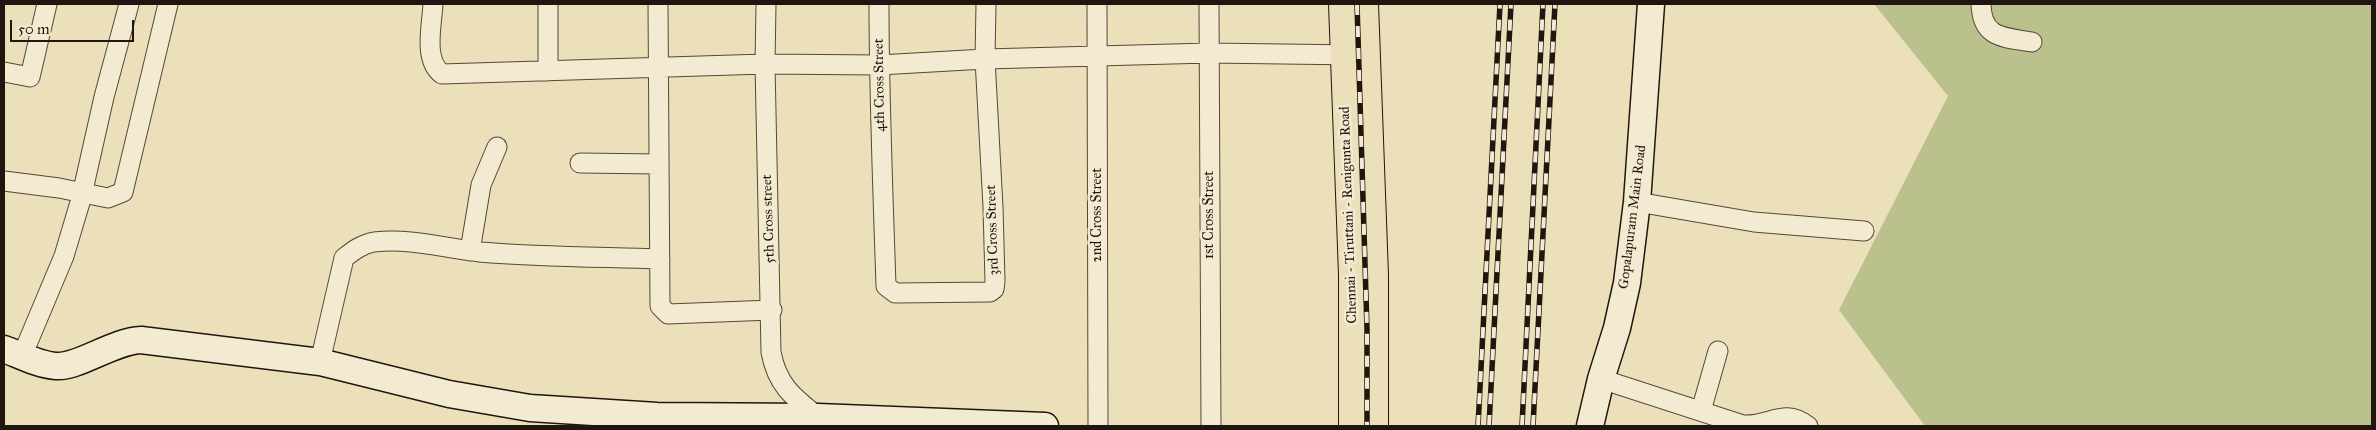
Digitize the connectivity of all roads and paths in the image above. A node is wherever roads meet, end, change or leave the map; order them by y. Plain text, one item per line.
1 (47, 4) edge
2 (129, 4) edge
3 (168, 4) edge
4 (432, 4) edge
5 (548, 4) edge
6 (658, 4) edge
7 (766, 4) edge
8 (879, 4) edge
9 (986, 4) edge
10 (1097, 4) edge
11 (1209, 4) edge
12 (1342, 4) edge
13 (1364, 4) edge
14 (1651, 4) edge
15 (1981, 4) edge
16 (2032, 42) dead end
17 (1209, 53) junction
18 (1097, 55) junction
19 (1355, 55) junction
20 (985, 59) junction
21 (765, 64) junction
22 (879, 65) junction
23 (659, 66) junction
24 (4, 72) edge
25 (548, 72) junction
26 (497, 147) dead end
27 (580, 163) dead end
28 (660, 164) junction
29 (881, 166) joint
30 (4, 181) edge
31 (83, 193) junction
32 (1637, 202) junction
33 (1864, 230) dead end
34 (470, 250) junction
35 (660, 259) junction
36 (772, 310) junction
37 (1718, 351) dead end
38 (13, 353) edge
39 (320, 362) junction
40 (1601, 379) junction
41 (1701, 411) junction
42 (818, 417) junction
43 (1045, 426) edge
44 (1098, 426) edge
45 (1210, 426) edge
46 (1353, 426) edge
47 (1374, 426) edge
48 (1590, 426) edge
49 (1808, 426) edge

1 - 24 street
2 - 31 street
3 - 31 street
4 - 25 street
5 - 25 street
6 - 23 street
7 - 21 street, 5th Cross street
8 - 22 street, 4th Cross Street
9 - 20 street
10 - 18 street, 2nd Cross Street
11 - 17 street, 1st Cross Street
12 - 19 highway, Chennai - Tiruttani - Renigunta Road
13 - 19 highway, Chennai - Tiruttani - Renigunta Road
14 - 32 street, Gopalapuram Main Road
15 - 16 street
17 - 18 street
17 - 19 street
17 - 45 street, 1st Cross Street
18 - 20 street
18 - 44 street, 2nd Cross Street
19 - 46 highway, Chennai - Tiruttani - Renigunta Road
19 - 47 highway, Chennai - Tiruttani - Renigunta Road
20 - 22 street
20 - 29 street, 3rd Cross Street
21 - 22 street
21 - 23 street
21 - 36 street, 5th Cross street
22 - 29 street, 4th Cross Street
23 - 25 street
23 - 28 street
26 - 34 street
27 - 28 street
28 - 35 street
30 - 31 street
31 - 38 street
32 - 33 street
32 - 40 street, Gopalapuram Main Road
34 - 35 street
34 - 39 street
35 - 36 street
36 - 42 street, 5th Cross street
37 - 41 street
38 - 39 street
39 - 42 street
40 - 41 street
40 - 48 street, Gopalapuram Main Road
41 - 49 street
42 - 43 street

